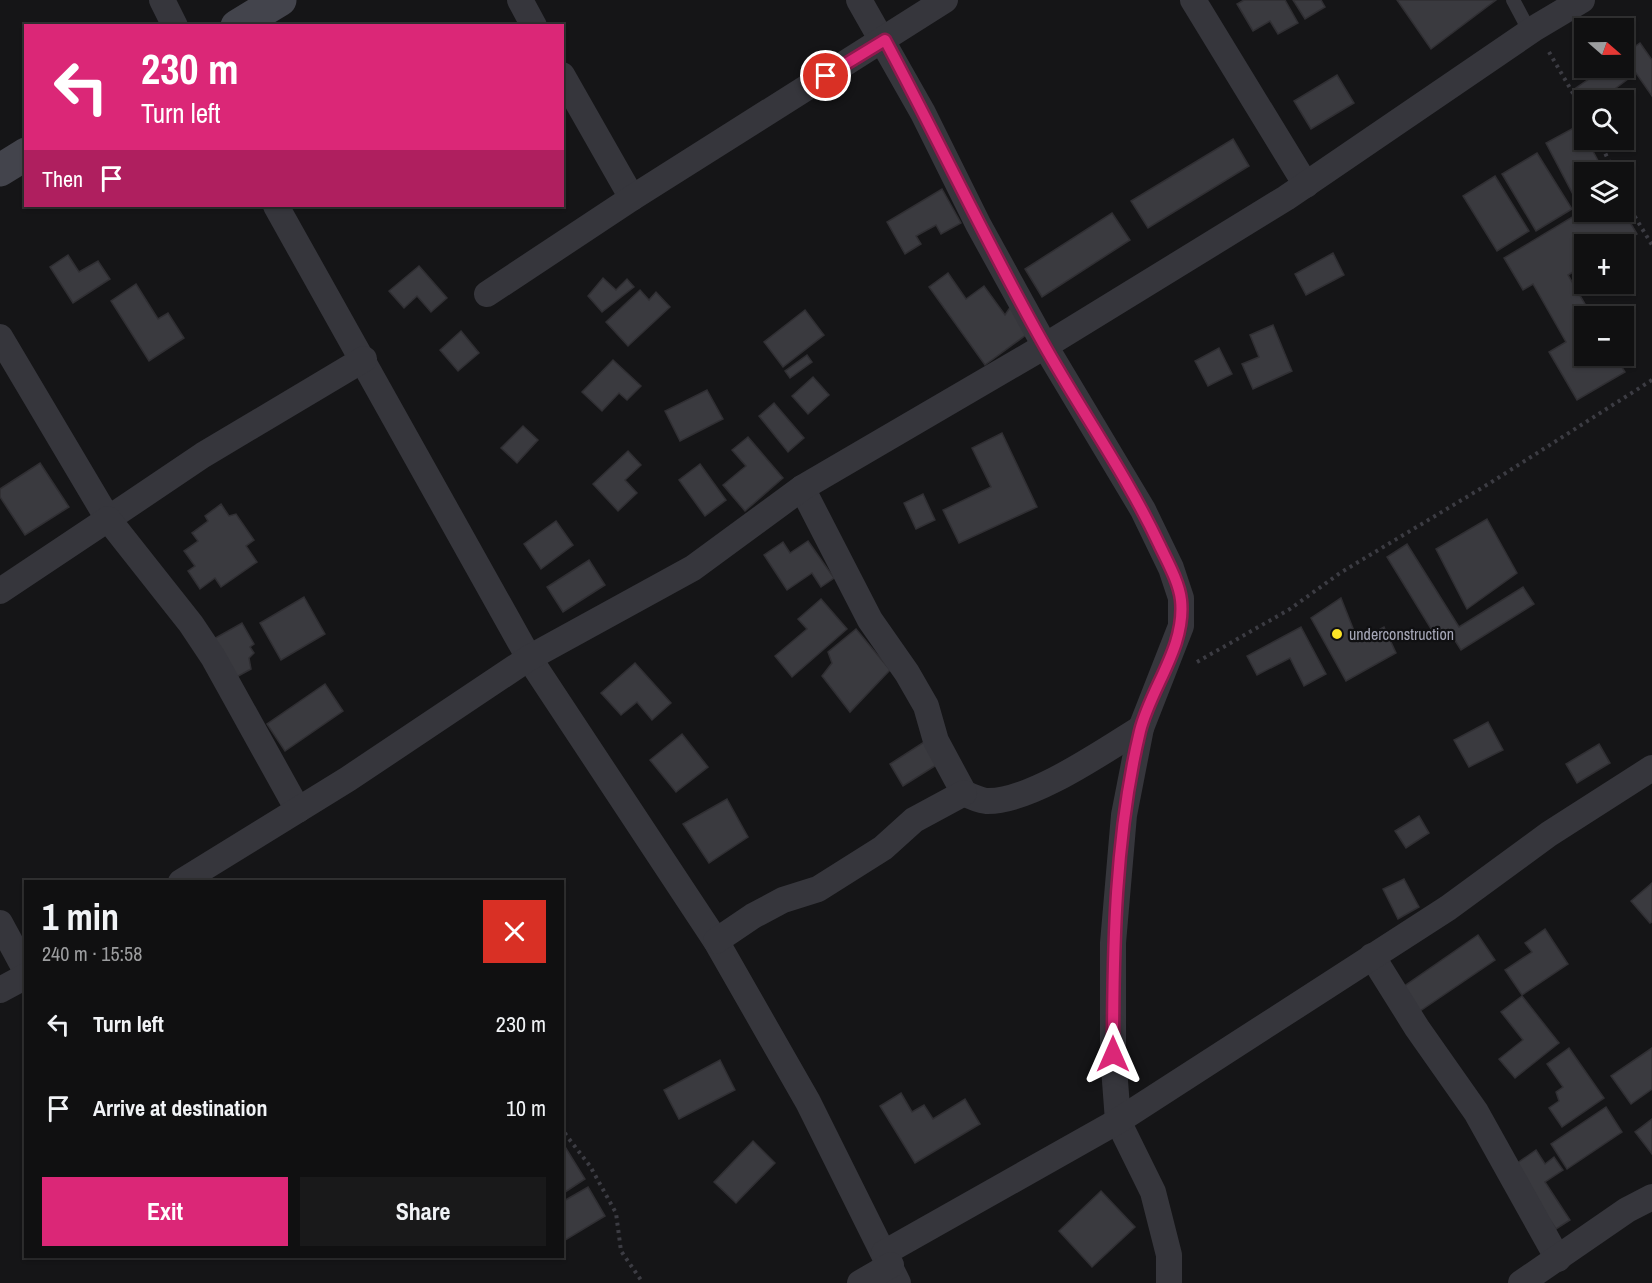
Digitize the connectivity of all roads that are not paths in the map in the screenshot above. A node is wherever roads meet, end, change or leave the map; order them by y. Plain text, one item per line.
1 (162, 0) edge
2 (280, 0) edge
3 (520, 0) edge
4 (859, 0) edge
5 (945, 0) edge
6 (1193, 0) edge
7 (1513, 0) edge
8 (1582, 0) edge
9 (174, 24) edge
10 (240, 24) edge
11 (533, 24) edge
12 (1533, 30) junction
13 (885, 40) junction
14 (564, 79) edge
15 (24, 155) edge
16 (0, 170) edge
17 (1306, 185) junction
18 (632, 198) junction
19 (277, 207) edge
20 (487, 294) dead end
21 (0, 337) edge
22 (1045, 346) junction
23 (364, 359) junction
24 (802, 488) junction
25 (108, 519) junction
26 (0, 591) edge
27 (529, 658) junction
28 (1141, 728) junction
29 (1652, 768) edge
30 (964, 793) junction
31 (298, 810) junction
32 (184, 880) edge
33 (0, 923) edge
34 (716, 941) junction
35 (1372, 956) junction
36 (24, 967) edge
37 (24, 977) edge
38 (0, 990) edge
39 (1118, 1121) junction
40 (1652, 1197) edge
41 (1558, 1259) junction
42 (891, 1267) edge
43 (860, 1283) edge
44 (1169, 1283) edge
45 (1521, 1283) edge

1 - 9 street
2 - 10 street
3 - 11 street
4 - 13 street
5 - 13 street
6 - 17 street
7 - 12 lane
8 - 12 street
12 - 17 street
13 - 18 street
13 - 22 street
14 - 18 street
15 - 16 street
17 - 22 street
18 - 20 street
19 - 23 street
21 - 25 street
22 - 24 street
22 - 28 street
23 - 25 street
23 - 27 street
24 - 27 street
24 - 30 street
25 - 26 street
25 - 31 street
27 - 31 street
27 - 34 street
28 - 30 street
28 - 39 street
29 - 35 street
30 - 34 street
31 - 32 street
33 - 36 street
34 - 42 street
35 - 39 street
35 - 41 street
37 - 38 street
39 - 42 street
39 - 44 street
40 - 41 street
41 - 45 street
42 - 43 street

